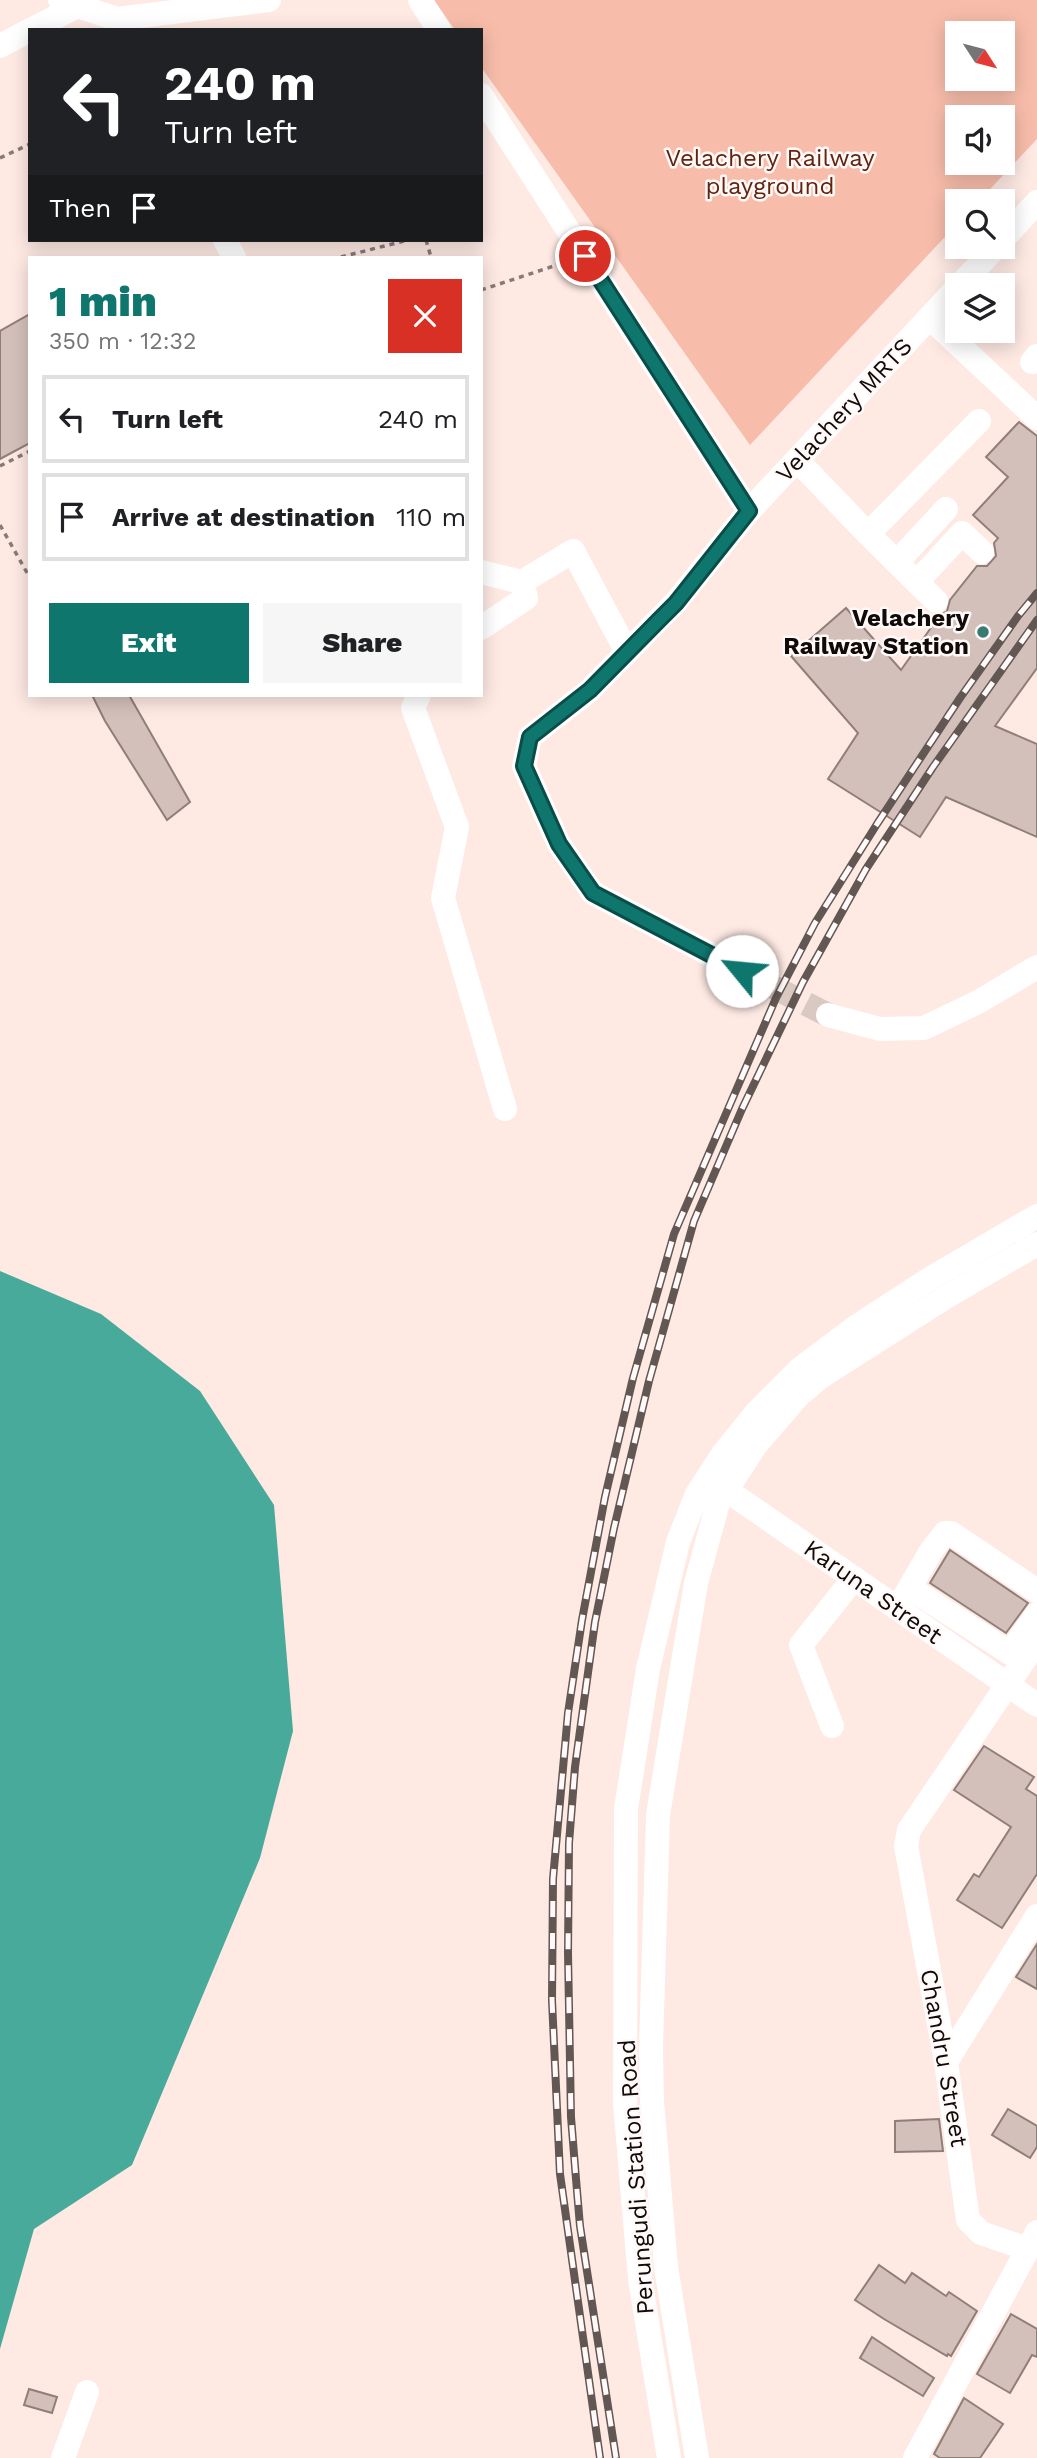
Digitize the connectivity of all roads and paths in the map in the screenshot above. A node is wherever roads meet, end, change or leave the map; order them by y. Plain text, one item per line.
1 (269, 0) edge
2 (420, 0) edge
3 (68, 3) edge
4 (119, 24) edge
5 (33, 28) edge
6 (438, 28) edge
7 (28, 31) edge
8 (0, 46) edge
9 (483, 98) edge
10 (28, 145) edge
11 (0, 158) edge
12 (1037, 202) edge
13 (1015, 226) edge
14 (400, 242) edge
15 (345, 256) edge
16 (585, 256) junction
17 (985, 259) edge
18 (972, 273) edge
19 (483, 289) edge
20 (945, 302) edge
21 (930, 318) junction
22 (1037, 418) edge
23 (979, 421) dead end
24 (28, 452) edge
25 (797, 460) junction
26 (0, 467) edge
27 (946, 509) dead end
28 (749, 511) junction
29 (0, 525) edge
30 (868, 534) junction
31 (982, 552) dead end
32 (897, 562) junction
33 (483, 572) edge
34 (28, 574) edge
35 (522, 582) junction
36 (917, 582) junction
37 (936, 601) dead end
38 (483, 627) edge
39 (627, 652) junction
40 (414, 699) edge
41 (1037, 967) edge
42 (742, 971) tunnel mouth
43 (828, 1014) tunnel mouth
44 (505, 1109) dead end
45 (1037, 1216) edge
46 (1037, 1244) edge
47 (738, 1499) dead end
48 (854, 1577) junction
49 (1037, 1591) edge
50 (904, 1598) junction
51 (1037, 1614) edge
52 (935, 1620) junction
53 (986, 1638) junction
54 (1037, 1641) edge
55 (1010, 1653) junction
56 (972, 1661) junction
57 (1001, 1681) junction
58 (1037, 1705) edge
59 (832, 1726) dead end
60 (1037, 1916) edge
61 (946, 2062) junction
62 (1032, 2241) edge
63 (87, 2392) dead end
64 (63, 2458) edge
65 (669, 2458) edge
66 (697, 2458) edge
67 (915, 2458) edge

1 - 4 street
2 - 6 street
3 - 4 street
3 - 5 street
7 - 8 street
9 - 16 street
10 - 11 path
12 - 13 street
14 - 15 path
16 - 19 path
16 - 28 street
17 - 18 street, Velachery MRTS
20 - 21 street, Velachery MRTS
21 - 22 street
21 - 25 street, Velachery MRTS
23 - 30 street
24 - 26 path
25 - 28 street, Velachery MRTS
25 - 30 street
27 - 32 street
28 - 39 street, Velachery MRTS
29 - 34 path
30 - 32 street
31 - 36 street
32 - 36 street
33 - 35 street
35 - 38 street
35 - 39 street
36 - 37 street
39 - 42 street, Velachery MRTS
40 - 44 street
41 - 43 street
45 - 65 street, Perungudi Station Road
46 - 66 street, Perungudi Station Road
47 - 48 street, Karuna Street
48 - 50 street, Karuna Street
48 - 59 street
49 - 50 street
50 - 52 street, Karuna Street
51 - 55 street
52 - 53 street
52 - 56 street, Karuna Street
53 - 55 street
53 - 56 street
54 - 57 street
55 - 57 street
56 - 57 street, Karuna Street
57 - 58 street, Karuna Street
57 - 61 street, Chandru Street
60 - 61 street
61 - 62 street, Chandru Street
62 - 67 street
63 - 64 street

